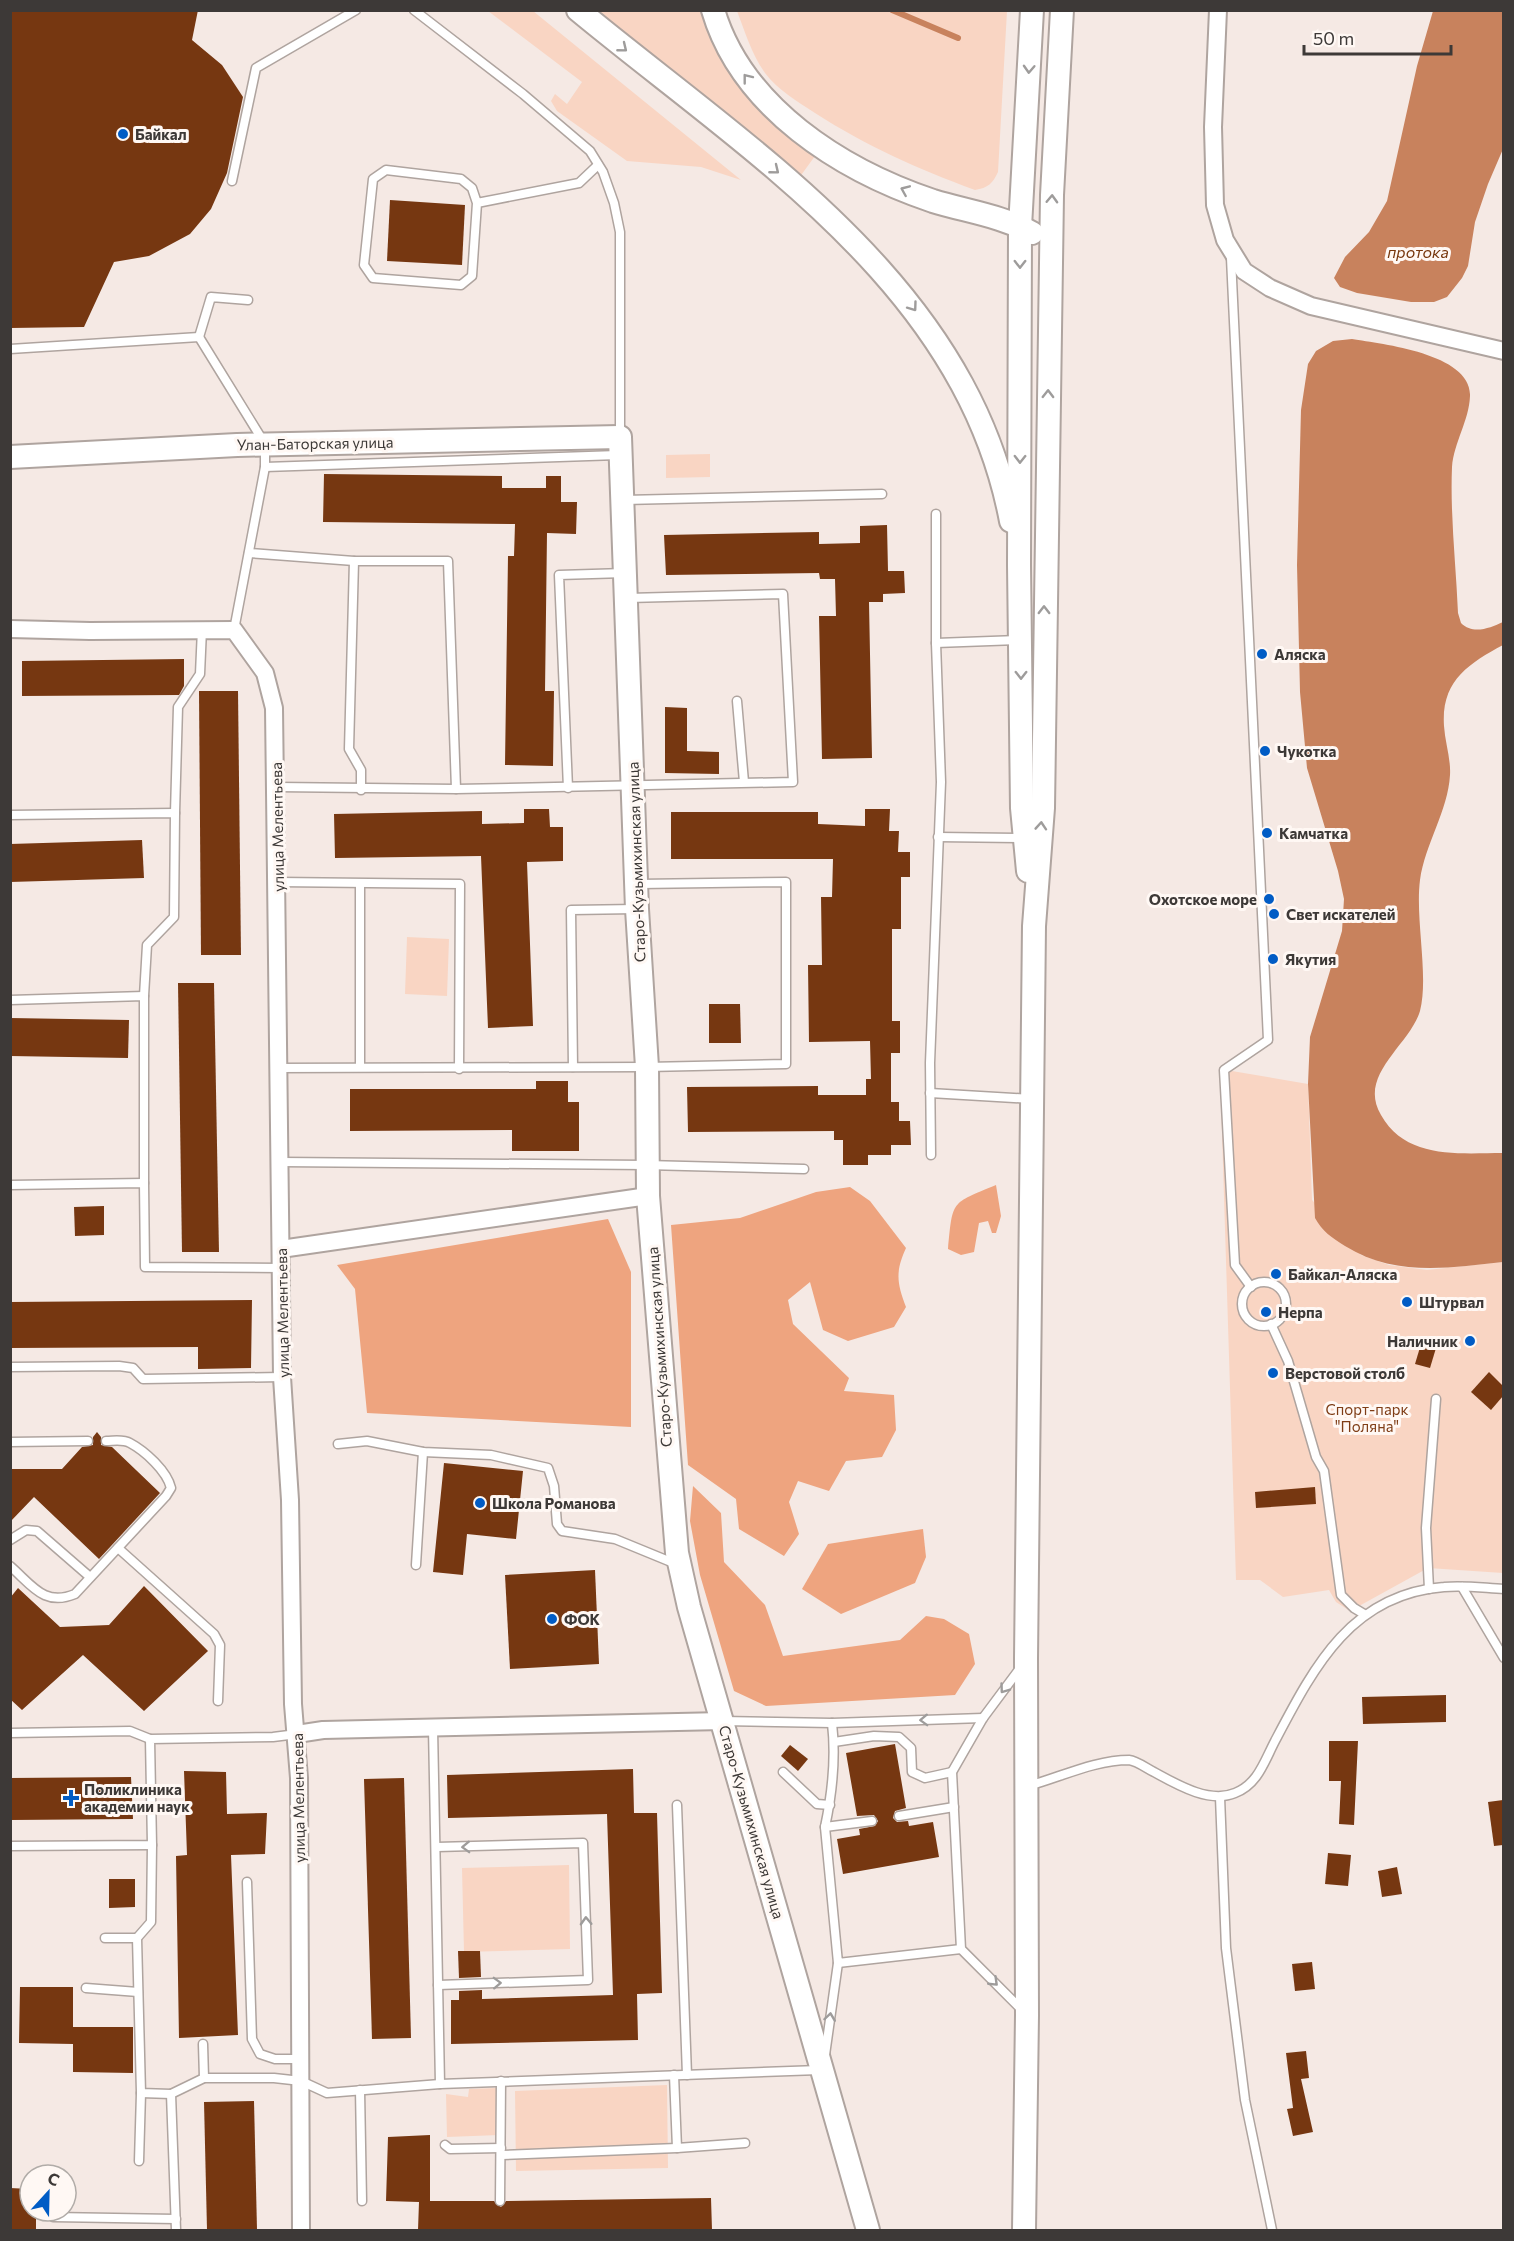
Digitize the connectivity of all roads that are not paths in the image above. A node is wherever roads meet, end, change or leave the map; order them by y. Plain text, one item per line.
1 (356, 10) edge
2 (414, 10) edge
3 (578, 10) edge
4 (713, 10) edge
5 (1032, 10) edge
6 (1062, 10) edge
7 (1218, 10) edge
8 (598, 165) junction
9 (232, 182) dead end
10 (1022, 194) junction
11 (477, 203) junction
12 (949, 206) junction
13 (1020, 227) junction
14 (1231, 250) junction
15 (1051, 254) junction
16 (248, 300) dead end
17 (199, 337) junction
18 (10, 349) edge
19 (1503, 351) edge
20 (621, 446) junction
21 (265, 455) junction
22 (10, 457) edge
23 (882, 495) dead end
24 (624, 500) junction
25 (936, 514) dead end
26 (249, 553) junction
27 (354, 561) junction
28 (1019, 565) junction
29 (625, 573) junction
30 (627, 598) junction
31 (10, 628) edge
32 (202, 629) junction
33 (234, 630) junction
34 (1021, 639) junction
35 (936, 643) junction
36 (737, 701) dead end
37 (744, 782) junction
38 (277, 787) junction
39 (633, 787) junction
40 (568, 788) junction
41 (456, 789) junction
42 (361, 790) junction
43 (175, 813) junction
44 (10, 815) edge
45 (938, 837) junction
46 (1024, 838) junction
47 (278, 882) junction
48 (360, 884) junction
49 (638, 884) junction
50 (637, 909) junction
51 (1034, 926) junction
52 (144, 996) junction
53 (10, 1000) edge
54 (360, 1067) junction
55 (573, 1067) junction
56 (277, 1068) junction
57 (647, 1068) junction
58 (459, 1069) junction
59 (930, 1093) junction
60 (1032, 1099) junction
61 (931, 1155) dead end
62 (281, 1162) junction
63 (646, 1165) junction
64 (804, 1169) dead end
65 (144, 1183) junction
66 (10, 1185) edge
67 (648, 1196) junction
68 (281, 1249) junction
69 (282, 1268) junction
70 (1251, 1287) junction
71 (1271, 1324) junction
72 (10, 1367) edge
73 (282, 1377) junction
74 (1437, 1399) dead end
75 (10, 1442) edge
76 (88, 1442) dead end
77 (106, 1442) dead end
78 (338, 1444) dead end
79 (423, 1452) junction
80 (10, 1540) edge
81 (118, 1548) junction
82 (416, 1565) dead end
83 (679, 1565) junction
84 (10, 1566) edge
85 (90, 1577) junction
86 (1462, 1587) junction
87 (1429, 1589) junction
88 (1503, 1589) edge
89 (1364, 1614) junction
90 (1503, 1658) edge
91 (1026, 1659) junction
92 (218, 1701) dead end
93 (983, 1718) junction
94 (723, 1721) junction
95 (832, 1723) junction
96 (433, 1728) junction
97 (10, 1733) edge
98 (297, 1734) junction
99 (150, 1739) junction
100 (834, 1742) junction
101 (783, 1772) dead end
102 (952, 1772) junction
103 (1028, 1786) junction
104 (1220, 1797) junction
105 (677, 1805) dead end
106 (830, 1805) junction
107 (954, 1807) junction
108 (899, 1816) dead end
109 (872, 1821) dead end
110 (825, 1827) junction
111 (152, 1845) junction
112 (10, 1846) edge
113 (437, 1847) junction
114 (247, 1882) dead end
115 (105, 1938) dead end
116 (137, 1938) junction
117 (961, 1949) junction
118 (837, 1963) junction
119 (438, 1985) junction
120 (86, 1988) dead end
121 (138, 1992) junction
122 (1027, 2014) junction
123 (203, 2044) dead end
124 (300, 2058) junction
125 (823, 2070) junction
126 (674, 2075) junction
127 (687, 2075) junction
128 (204, 2078) junction
129 (301, 2081) junction
130 (501, 2081) junction
131 (440, 2084) junction
132 (360, 2091) junction
133 (141, 2093) junction
134 (171, 2094) junction
135 (745, 2143) dead end
136 (445, 2145) dead end
137 (677, 2148) junction
138 (501, 2151) junction
139 (139, 2161) dead end
140 (362, 2201) dead end
141 (500, 2201) dead end
142 (78, 2217) edge
143 (176, 2219) junction
144 (176, 2230) edge
145 (301, 2230) edge
146 (868, 2230) edge
147 (1024, 2230) edge
148 (1272, 2230) edge

1 - 9 lane
2 - 8 lane
3 -> 28 main road
12 -> 4 main road
5 -> 10 main road
15 -> 6 main road
7 - 14 street
8 - 11 lane
8 - 20 lane
10 - 12 main road
10 - 13 main road
11 - 11 lane
12 - 13 main road
13 - 15 main road
13 -> 28 main road
14 - 19 street
14 - 70 lane
51 -> 15 main road
16 - 17 lane
17 - 18 lane
17 - 21 lane
20 - 21 main road, Улан-Баторская улица
20 - 24 main road, Старо-Кузьмихинская улица
21 - 22 main road, Улан-Баторская улица
21 - 26 lane
23 - 24 lane
24 - 29 main road, Старо-Кузьмихинская улица
25 - 35 lane
26 - 27 lane
26 - 33 lane
27 - 41 lane
27 - 42 lane
28 - 34 main road
29 - 30 main road, Старо-Кузьмихинская улица
29 - 40 lane
30 - 37 lane
30 - 39 main road, Старо-Кузьмихинская улица
31 - 32 street
32 - 33 street
32 - 43 lane
33 - 38 street, улица Мелентьева
34 - 35 lane
34 -> 46 main road
35 - 45 lane
36 - 37 lane
37 - 39 lane
38 - 42 lane
38 - 47 street, улица Мелентьева
39 - 40 lane
39 - 49 main road, Старо-Кузьмихинская улица
40 - 41 lane
41 - 42 lane
43 - 44 lane
43 - 52 lane
45 - 46 lane
45 - 59 lane
46 - 51 main road
47 - 48 lane
47 - 56 street, улица Мелентьева
48 - 54 lane
48 - 58 lane
49 - 50 main road, Старо-Кузьмихинская улица
49 - 57 lane
50 - 55 lane
50 - 57 main road, Старо-Кузьмихинская улица
51 - 60 main road
52 - 53 lane
52 - 65 lane
54 - 56 lane
54 - 58 lane
55 - 57 lane
55 - 58 lane
56 - 62 street, улица Мелентьева
57 - 63 main road, Старо-Кузьмихинская улица
59 - 60 lane
59 - 61 lane
60 - 91 main road
62 - 63 lane
62 - 68 street, улица Мелентьева
63 - 64 lane
63 - 67 main road, Старо-Кузьмихинская улица
65 - 66 lane
65 - 69 lane
67 - 68 street
67 - 83 main road, Старо-Кузьмихинская улица
68 - 69 street, улица Мелентьева
69 - 73 street, улица Мелентьева
70 - 71 lane
70 - 71 lane
71 - 89 lane
72 - 73 lane
73 - 98 street, улица Мелентьева
74 - 87 lane
75 - 76 lane
77 - 81 lane
78 - 79 lane
79 - 82 lane
79 - 83 lane
80 - 85 lane
81 - 85 lane
81 - 92 lane
83 - 94 main road, Старо-Кузьмихинская улица
84 - 85 lane
86 - 87 lane
86 - 88 lane
86 - 90 lane
87 - 89 lane
89 - 104 lane
91 -> 93 lane
91 - 103 main road
93 -> 95 lane
93 - 102 lane
94 - 95 lane
94 - 96 street
94 - 125 main road, Старо-Кузьмихинская улица
95 - 100 lane
96 - 98 street
96 - 113 lane
97 - 99 lane
98 - 99 lane
98 - 124 street, улица Мелентьева
99 - 111 lane
100 - 102 lane
100 - 106 lane
101 - 106 lane
102 - 107 lane
103 - 104 lane
103 - 122 main road
104 - 148 lane
105 - 127 lane
106 - 110 lane
107 - 108 lane
107 - 117 lane
109 - 110 lane
110 - 118 lane
111 - 112 lane
111 - 116 lane
113 - 119 lane
119 -> 113 lane
114 - 124 lane
115 - 116 lane
116 - 121 lane
117 - 118 lane
117 -> 122 lane
125 -> 118 lane
119 - 131 lane
120 - 121 lane
121 - 133 lane
122 - 147 main road
123 - 128 lane
124 - 129 street, улица Мелентьева
125 - 127 lane
125 - 146 main road, Старо-Кузьмихинская улица
126 - 127 lane
126 - 130 lane
126 - 137 lane
128 - 129 lane
128 - 134 lane
129 - 132 lane
129 - 145 street, улица Мелентьева
130 - 131 lane
130 - 138 lane
131 - 132 lane
132 - 140 lane
133 - 134 lane
133 - 139 lane
134 - 143 lane
135 - 137 lane
136 - 138 lane
137 - 138 lane
138 - 141 lane
142 - 143 lane
143 - 144 lane

